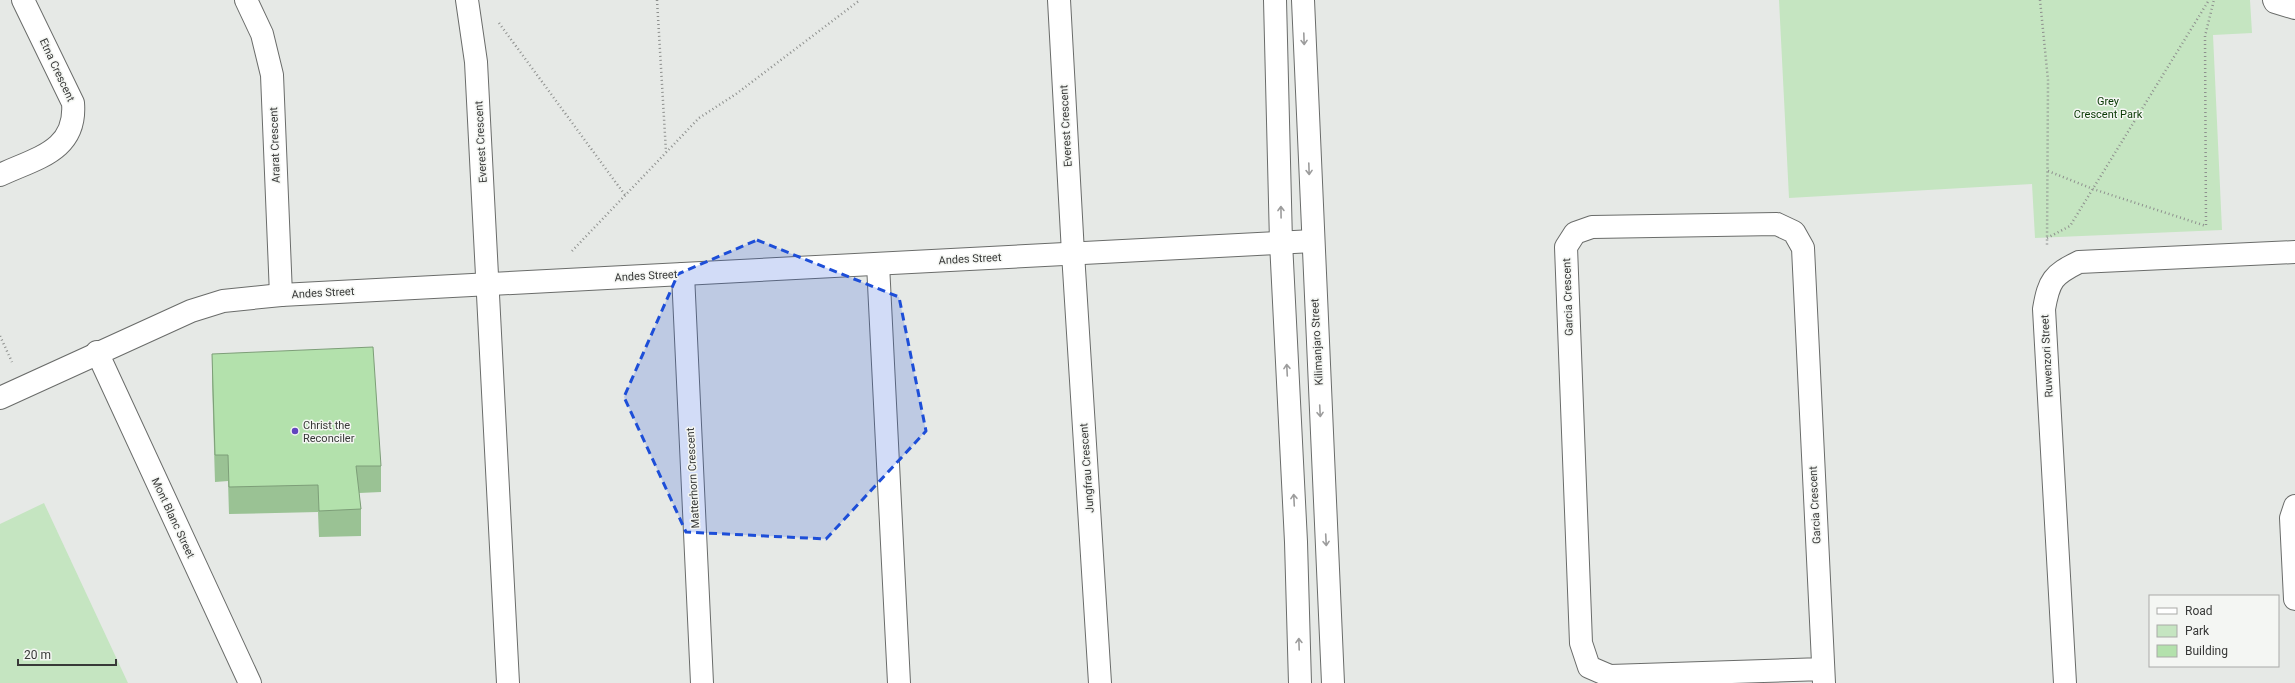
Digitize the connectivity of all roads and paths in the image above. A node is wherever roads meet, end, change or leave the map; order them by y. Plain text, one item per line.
1 (23, 0) edge
2 (246, 0) edge
3 (657, 0) edge
4 (860, 0) edge
5 (1060, 0) edge
6 (1275, 0) edge
7 (1303, 0) edge
8 (2040, 0) edge
9 (2209, 0) edge
10 (2214, 0) edge
11 (2274, 0) edge
12 (468, 2) edge
13 (2295, 8) edge
14 (666, 152) junction
15 (2048, 171) junction
16 (0, 175) edge
17 (2093, 189) junction
18 (625, 195) junction
19 (2206, 225) junction
20 (2047, 238) junction
21 (1313, 241) junction
22 (1281, 242) junction
23 (1073, 252) junction
24 (2295, 252) edge
25 (570, 254) dead end
26 (2210, 256) junction
27 (878, 264) junction
28 (684, 274) junction
29 (488, 285) junction
30 (2047, 291) junction
31 (281, 295) junction
32 (0, 336) edge
33 (97, 352) junction
34 (13, 363) dead end
35 (0, 398) edge
36 (2295, 506) edge
37 (2295, 599) edge
38 (1824, 676) edge
39 (250, 683) edge
40 (508, 683) edge
41 (702, 683) edge
42 (899, 683) edge
43 (1100, 683) edge
44 (1300, 683) edge
45 (1333, 683) edge
46 (2065, 683) edge

1 - 16 street, Etna Crescent
2 - 31 street, Ararat Crescent
3 - 14 path
4 - 14 path
5 - 23 street, Everest Crescent
22 -> 6 street
7 -> 21 street, Kilimanjaro Street
8 - 15 path
9 - 17 path
10 - 19 path
11 - 13 street
12 - 18 path
12 - 29 street, Everest Crescent
14 - 18 path
15 - 17 path
15 - 20 path
17 - 19 path
17 - 20 path
18 - 25 path
19 - 26 path
20 - 30 path
21 - 22 street, Andes Street
21 -> 45 street, Kilimanjaro Street
22 - 23 street, Andes Street
44 -> 22 street
23 - 27 street, Andes Street
23 - 43 street, Jungfrau Crescent
24 - 26 street, Ruwenzori Street
26 - 30 street, Ruwenzori Street
27 - 28 street, Andes Street
27 - 42 street
28 - 29 street, Andes Street
28 - 41 street, Matterhorn Crescent
29 - 31 street, Andes Street
29 - 40 street
30 - 46 street, Ruwenzori Street
31 - 33 street, Andes Street
32 - 34 path
33 - 35 street, Andes Street
33 - 39 street, Mont Blanc Street
36 - 37 street
38 - 38 street, Garcia Crescent

